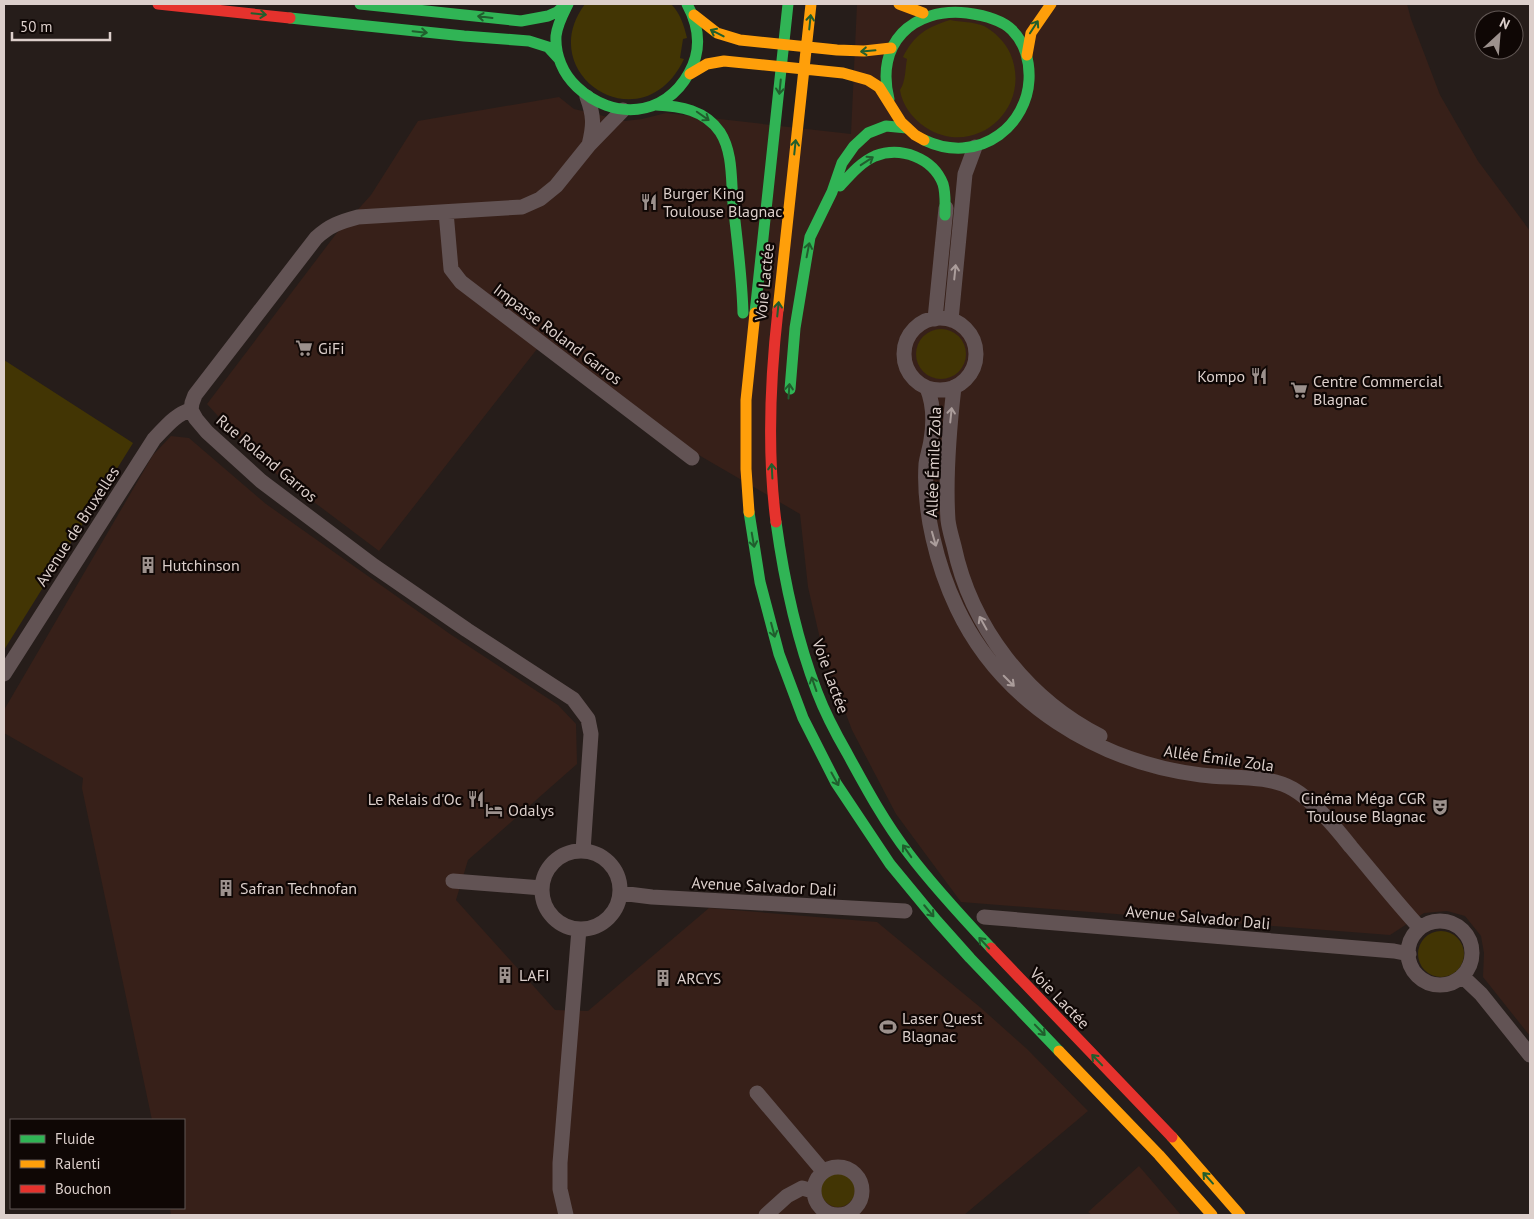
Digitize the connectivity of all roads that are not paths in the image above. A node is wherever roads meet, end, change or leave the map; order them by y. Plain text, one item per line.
1 (158, 4) edge
2 (360, 4) edge
3 (567, 4) edge
4 (687, 4) edge
5 (788, 4) edge
6 (811, 4) edge
7 (899, 4) edge
8 (952, 4) edge
9 (1050, 4) edge
10 (988, 8) edge
11 (922, 13) junction
12 (694, 15) junction
13 (1005, 22) junction
14 (891, 48) junction
15 (1027, 55) junction
16 (559, 59) junction
17 (690, 74) junction
18 (587, 97) junction
19 (889, 99) junction
20 (656, 105) junction
21 (623, 110) junction
22 (907, 128) junction
23 (589, 145) junction
24 (938, 146) junction
25 (975, 147) junction
26 (831, 194) junction
27 (446, 212) junction
28 (945, 215) junction
29 (935, 319) junction
30 (951, 320) junction
31 (752, 352) junction
32 (954, 387) junction
33 (927, 388) junction
34 (789, 396) dead end
35 (191, 410) junction
36 (692, 458) dead end
37 (946, 582) junction
38 (968, 594) junction
39 (982, 654) junction
40 (1017, 670) junction
41 (4, 674) edge
42 (827, 686) dead end
43 (834, 729) junction
44 (1327, 818) junction
45 (583, 851) junction
46 (453, 881) dead end
47 (542, 888) junction
48 (620, 893) junction
49 (905, 911) dead end
50 (984, 918) dead end
51 (1420, 928) junction
52 (579, 929) junction
53 (1409, 954) junction
54 (1462, 976) junction
55 (1530, 1055) edge
56 (757, 1093) dead end
57 (823, 1171) junction
58 (813, 1191) junction
59 (856, 1212) edge
60 (566, 1215) edge
61 (766, 1215) edge
62 (1212, 1215) edge
63 (1240, 1215) edge

1 -> 16 main road
3 -> 2 main road
3 - 16 main road
4 - 12 main road
5 -> 31 main road, Voie Lactée
43 -> 6 main road, Voie Lactée
7 - 11 main road
8 - 10 main road
8 - 11 main road
9 - 13 main road
15 -> 9 main road
10 - 13 main road
11 - 14 main road
14 -> 12 main road
12 - 17 main road
13 - 15 main road
14 - 19 main road
15 - 25 main road
16 - 18 main road
17 - 19 main road
17 - 20 main road
18 - 21 main road
18 - 23 street
19 - 22 main road
20 - 21 main road
20 -> 31 main road
21 - 23 street
22 - 24 main road
22 - 26 main road
23 - 27 street
24 - 25 main road
24 - 28 street
30 -> 25 street
26 -> 28 main road
34 -> 26 main road
27 - 35 street
27 - 36 street, Impasse Roland Garros
28 - 29 street
29 - 30 street
29 - 33 street
30 - 32 street
31 -> 62 main road, Voie Lactée
32 - 33 street
38 -> 32 street, Allée Émile Zola
33 -> 37 street, Allée Émile Zola
35 - 41 street, Avenue de Bruxelles
35 - 45 street, Rue Roland Garros
37 - 38 street
37 - 39 street, Allée Émile Zola
40 -> 38 street, Allée Émile Zola
39 - 40 street, Allée Émile Zola
39 -> 44 street, Allée Émile Zola
40 - 44 street, Allée Émile Zola
42 - 43 main road
63 -> 43 main road, Voie Lactée
44 - 51 street, Allée Émile Zola
45 - 47 street
45 - 48 street
46 - 47 street
47 - 52 street
48 - 49 street, Avenue Salvador Dali
48 - 52 street
50 - 53 street, Avenue Salvador Dali
51 - 53 street
51 - 54 street
52 - 60 street
53 - 54 street
54 - 55 street
56 - 57 street
57 - 58 street
57 - 59 street
58 - 59 street
58 - 61 street

